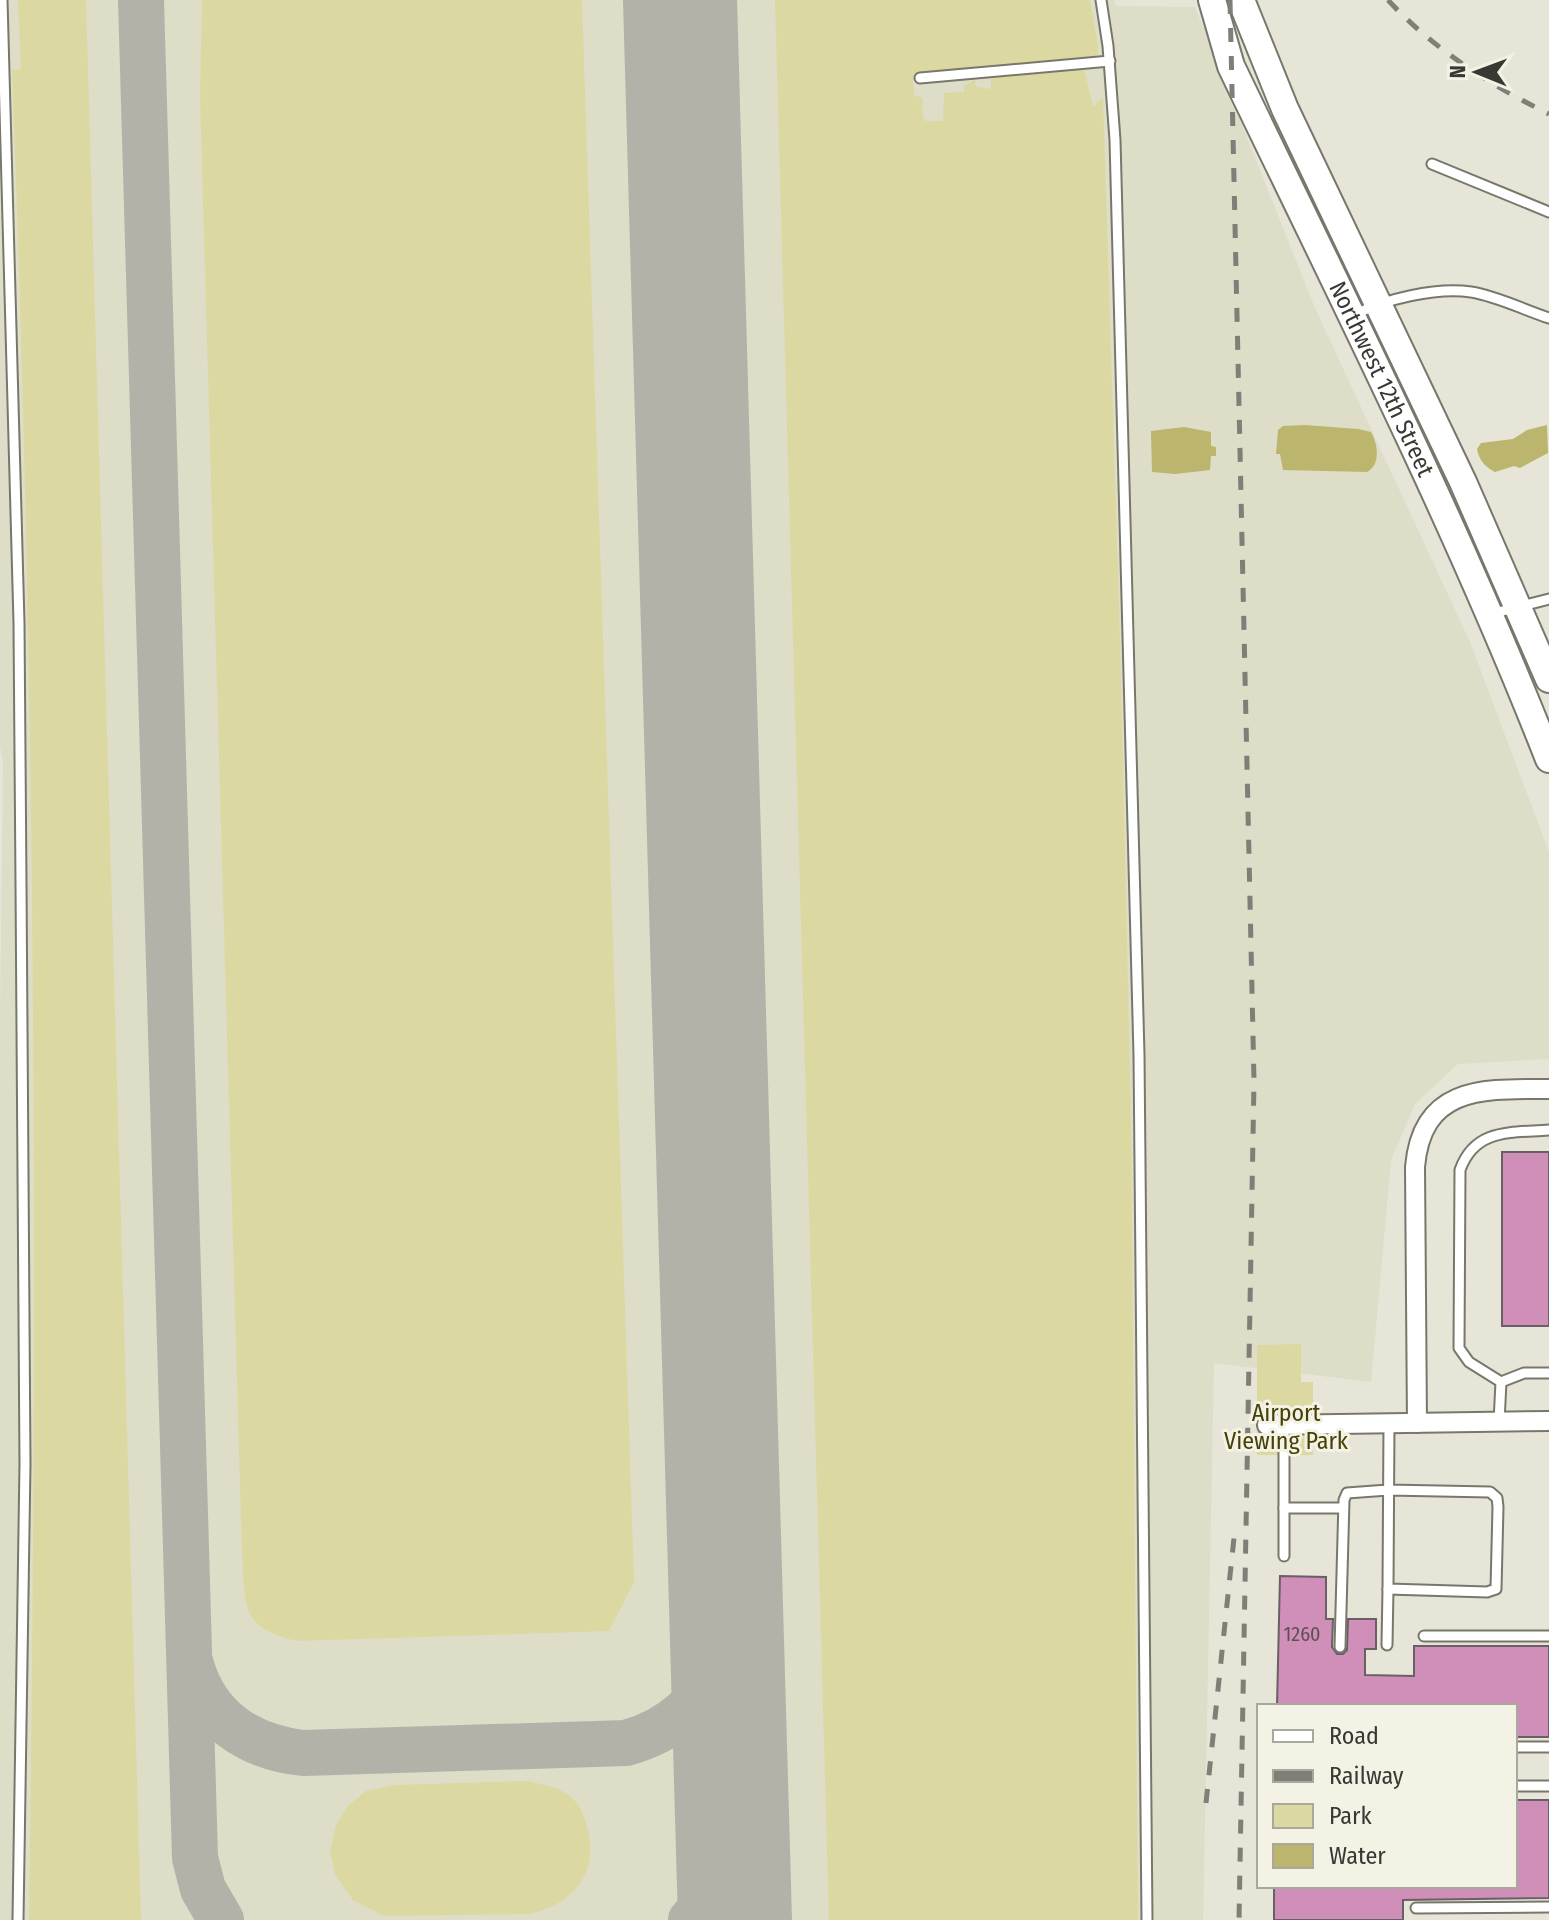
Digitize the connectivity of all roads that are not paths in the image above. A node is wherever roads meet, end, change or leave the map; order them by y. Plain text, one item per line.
1 (2, 0) edge
2 (1101, 0) edge
3 (1212, 0) edge
4 (1241, 0) edge
5 (1110, 61) junction
6 (920, 78) dead end
7 (1432, 164) dead end
8 (1549, 212) edge
9 (1375, 304) junction
10 (1351, 316) junction
11 (1549, 318) edge
12 (1549, 599) edge
13 (1519, 608) junction
14 (1491, 614) junction
15 (1549, 679) edge
16 (1549, 759) edge
17 (1549, 1089) edge
18 (1549, 1130) edge
19 (1549, 1373) edge
20 (1501, 1382) junction
21 (1549, 1421) edge
22 (1499, 1422) junction
23 (1389, 1423) junction
24 (1417, 1423) junction
25 (1275, 1425) joint
26 (1388, 1490) junction
27 (1284, 1508) junction
28 (1343, 1508) junction
29 (1284, 1556) dead end
30 (1388, 1589) junction
31 (1424, 1636) dead end
32 (1549, 1636) edge
33 (1387, 1645) dead end
34 (1340, 1647) dead end
35 (1517, 1747) edge
36 (1549, 1747) edge
37 (1517, 1786) edge
38 (1549, 1786) edge
39 (1549, 1907) edge
40 (1416, 1908) dead end
41 (18, 1920) edge
42 (1147, 1920) edge

1 - 41 lane
2 - 5 lane
3 - 10 main road, Northwest 12th Street
4 - 9 main road, Northwest 12th Street
5 - 6 lane
5 - 42 lane
7 - 8 lane
9 - 10 lane
9 - 11 lane
9 - 13 main road, Northwest 12th Street
10 - 14 main road, Northwest 12th Street
12 - 13 lane
13 - 14 lane
13 - 15 main road, Northwest 12th Street
14 - 16 main road, Northwest 12th Street
17 - 24 street
18 - 20 lane
19 - 20 lane
20 - 22 lane
21 - 22 street
22 - 24 street
23 - 24 street
23 - 25 street
23 - 26 lane
25 - 27 lane
26 - 28 lane
26 - 30 lane
26 - 30 lane
27 - 28 lane
27 - 29 lane
28 - 34 lane
30 - 33 lane
31 - 32 lane
35 - 36 lane
37 - 38 lane
39 - 40 lane

